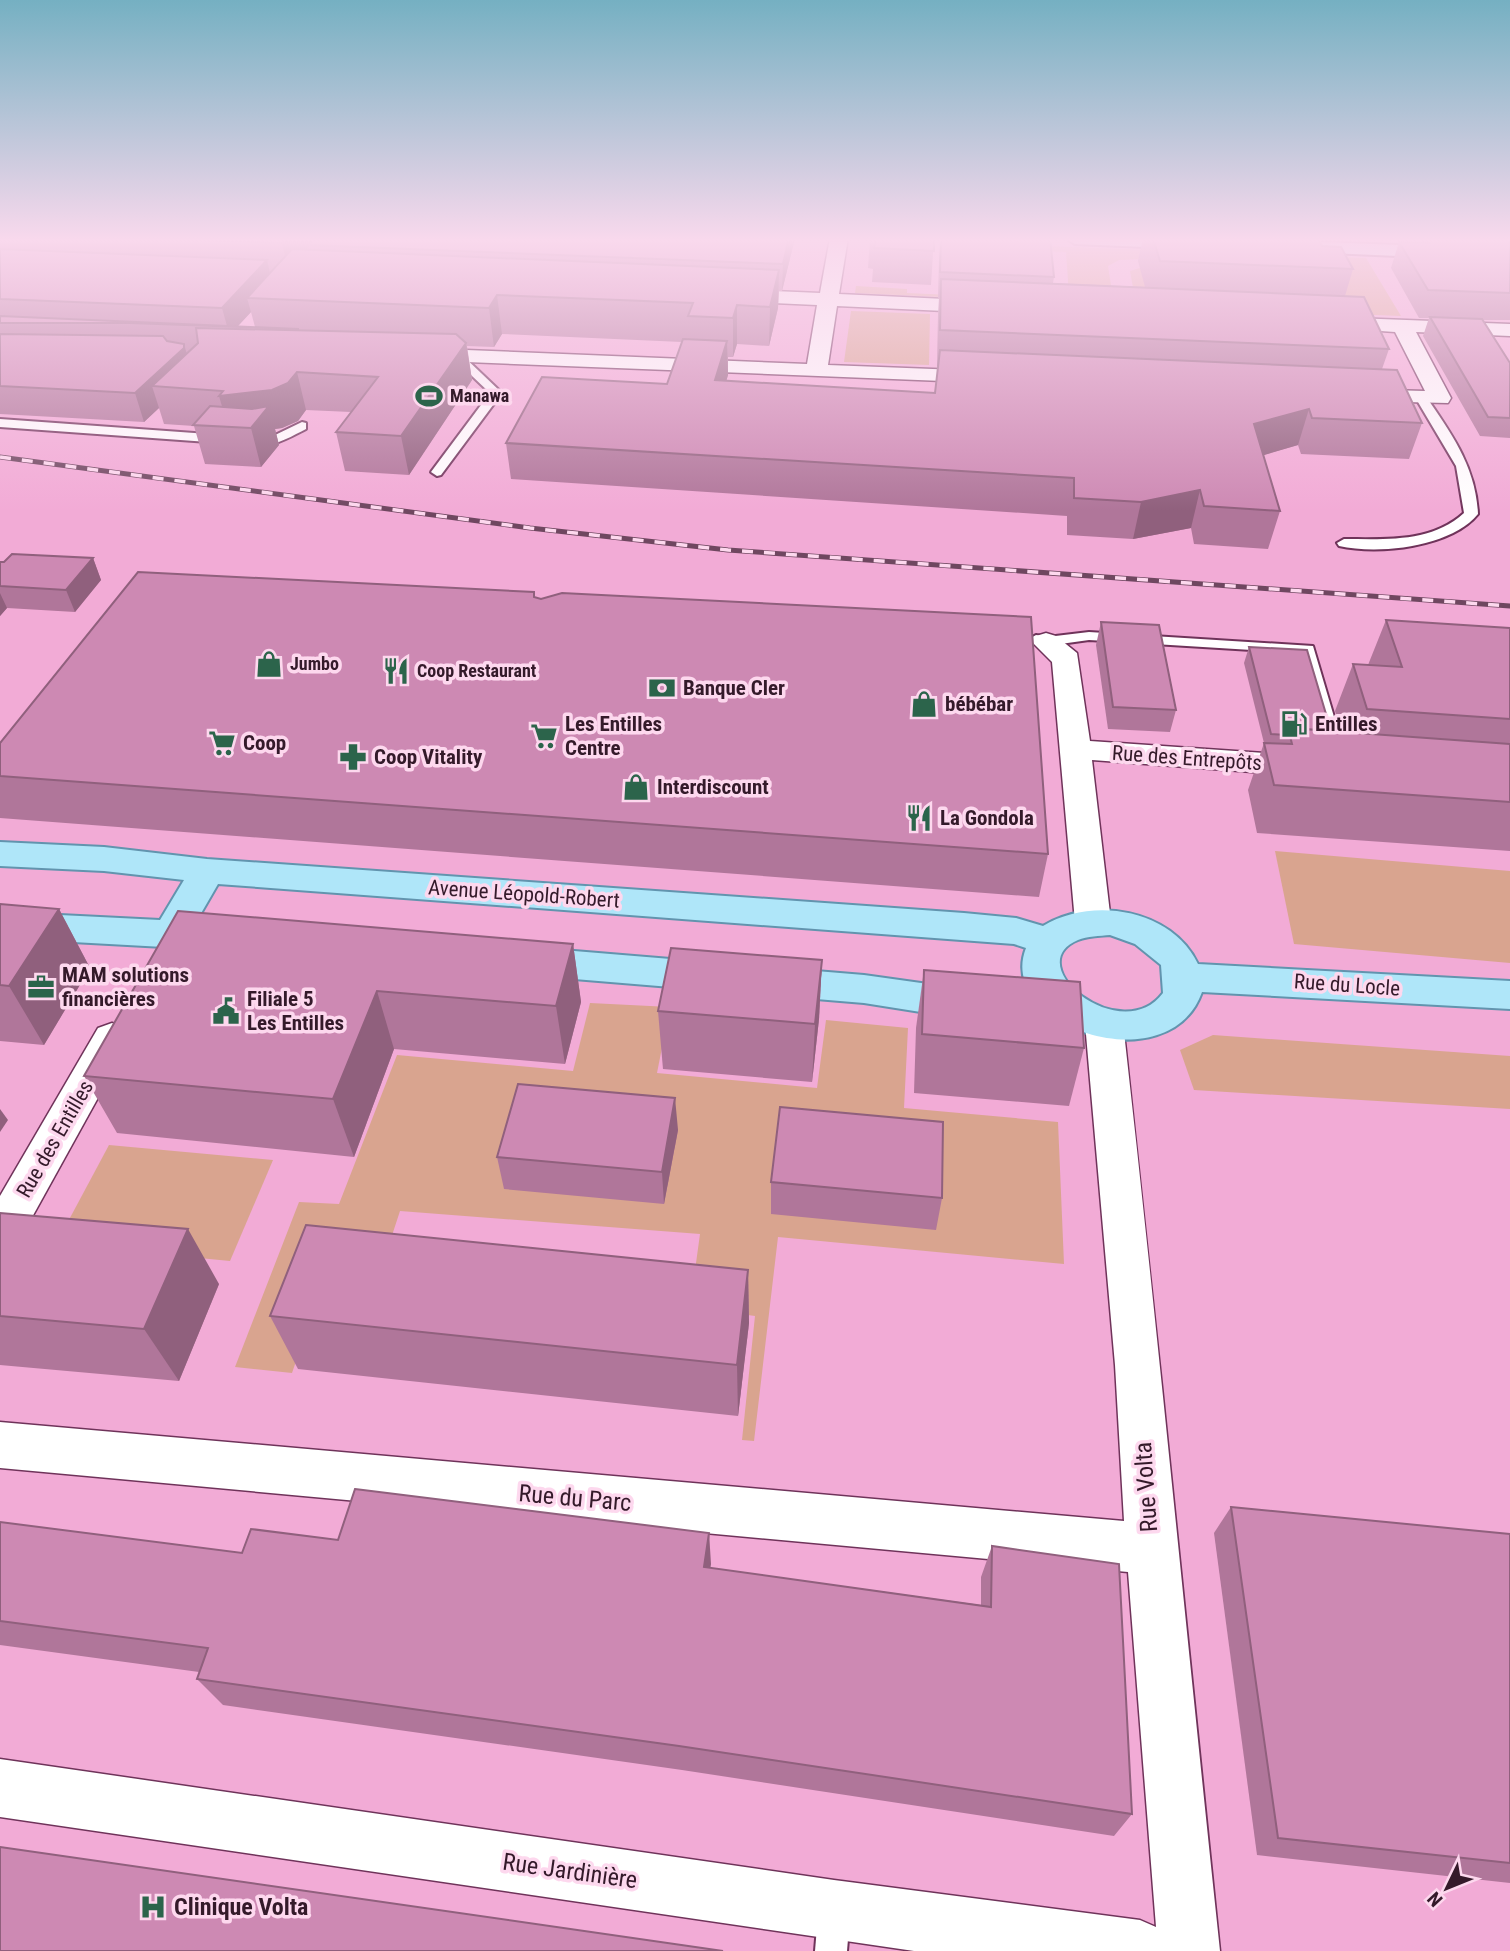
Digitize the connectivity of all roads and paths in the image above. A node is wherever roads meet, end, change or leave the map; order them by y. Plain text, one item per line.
1 (823, 329) edge
2 (1403, 329) edge
3 (1484, 329) edge
4 (1510, 330) edge
5 (396, 353) edge
6 (459, 360) junction
7 (415, 366) edge
8 (817, 371) junction
9 (1010, 379) edge
10 (1342, 394) edge
11 (1431, 397) junction
12 (0, 423) edge
13 (302, 426) dead end
14 (437, 472) dead end
15 (1344, 543) dead end
16 (1034, 639) joint
17 (1074, 749) junction
18 (1354, 770) joint
19 (0, 854) edge
20 (207, 871) junction
21 (1093, 922) junction
22 (0, 925) edge
23 (172, 933) junction
24 (254, 940) edge
25 (1047, 942) junction
26 (488, 958) edge
27 (152, 968) edge
28 (1184, 977) junction
29 (1510, 995) edge
30 (133, 1002) edge
31 (1049, 1013) junction
32 (0, 1235) edge
33 (0, 1445) edge
34 (1151, 1549) junction
35 (0, 1787) edge
36 (833, 1931) edge
37 (1140, 1951) edge
38 (1189, 1951) edge

1 - 8 street
2 - 11 street
3 - 4 street
5 - 6 street
6 - 7 lane
6 - 8 street
6 - 14 lane
8 - 9 street
10 - 11 street
11 - 15 lane
12 - 13 lane
16 - 17 street
16 - 18 lane
17 - 18 street, Rue des Entrepôts
17 - 21 street
19 - 20 main road, Avenue Léopold-Robert
20 - 23 main road
20 - 25 main road, Avenue Léopold-Robert
21 - 25 main road
21 - 28 main road
22 - 23 main road
23 - 24 main road
23 - 27 street
25 - 31 main road
26 - 31 main road
28 - 29 main road, Rue du Locle
28 - 31 main road
30 - 32 street, Rue des Entilles
31 - 34 street, Rue Volta
33 - 34 street, Rue du Parc
34 - 38 street, Rue Volta
35 - 36 street, Rue Jardinière
36 - 37 street, Rue Jardinière

